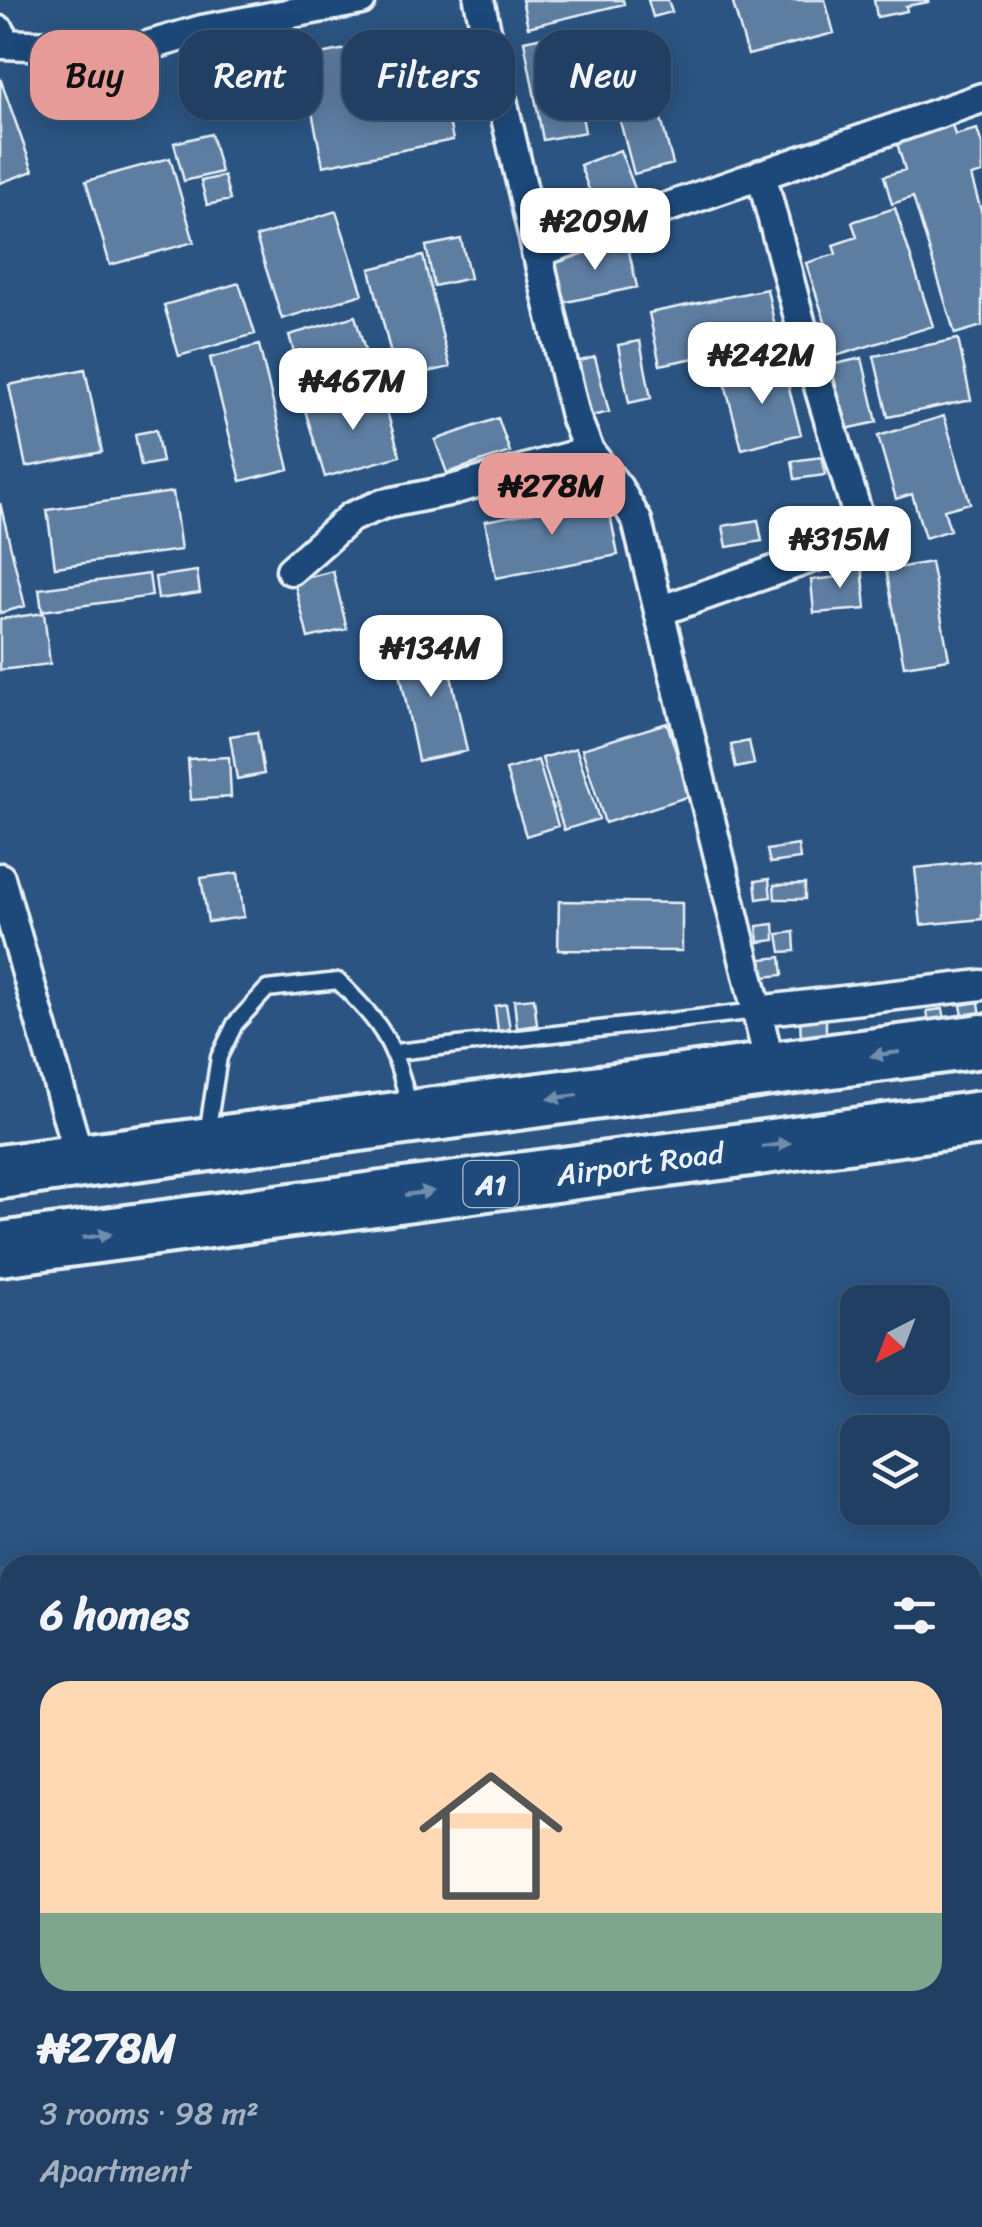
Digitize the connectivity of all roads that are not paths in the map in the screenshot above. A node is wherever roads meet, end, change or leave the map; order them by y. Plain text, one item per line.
1 (362, 0) edge
2 (479, 0) edge
3 (0, 31) edge
4 (982, 98) edge
5 (761, 174) junction
6 (536, 253) junction
7 (589, 452) junction
8 (291, 570) dead end
9 (659, 612) junction
10 (0, 878) edge
11 (982, 984) edge
12 (757, 1011) junction
13 (982, 1041) edge
14 (396, 1052) junction
15 (771, 1069) junction
16 (413, 1117) junction
17 (982, 1118) edge
18 (206, 1145) junction
19 (80, 1161) junction
20 (0, 1172) edge
21 (0, 1250) edge

1 - 3 street
2 - 6 street
4 - 5 street
5 - 6 street
5 - 9 street
6 - 7 street
7 - 8 street
7 - 9 street
9 - 12 street
10 - 19 street
11 - 12 street
12 - 14 lane
12 - 15 street
13 -> 15 highway
14 - 16 lane
14 - 18 lane
15 -> 16 highway
16 - 18 highway
21 -> 17 highway, Airport Road / A1
18 - 19 highway
19 - 20 highway

